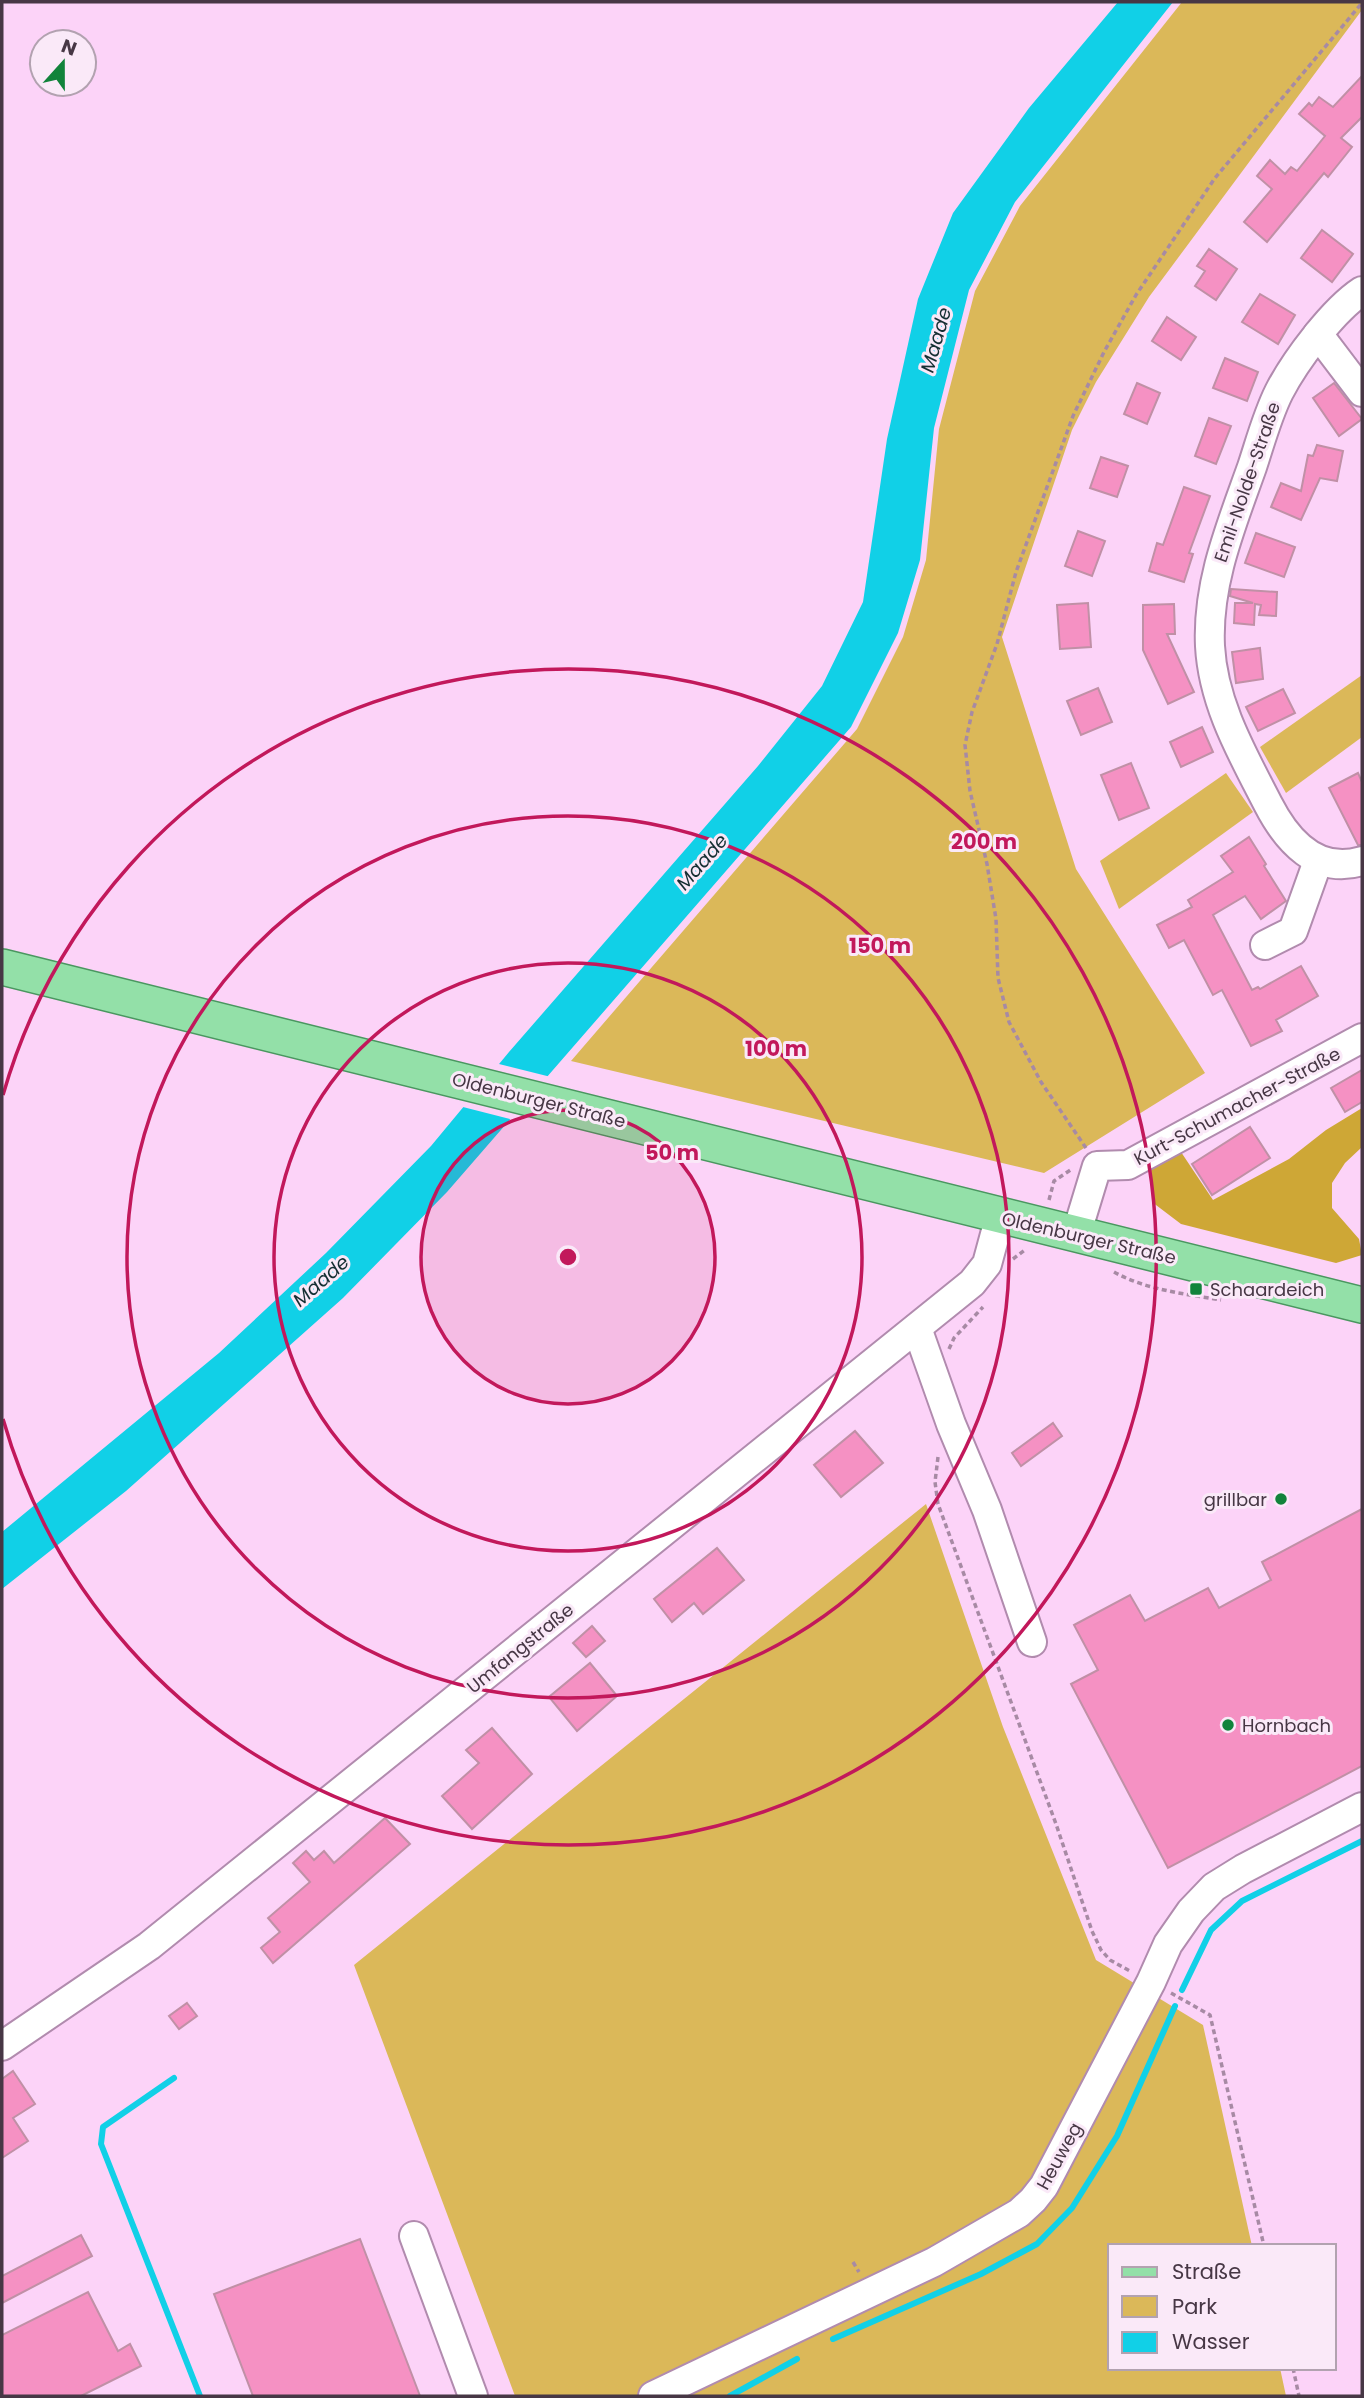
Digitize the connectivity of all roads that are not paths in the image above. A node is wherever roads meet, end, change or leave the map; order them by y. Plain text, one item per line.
1 (1362, 291) edge
2 (1318, 334) junction
3 (1362, 392) edge
4 (1318, 861) junction
5 (1362, 861) edge
6 (1265, 945) dead end
7 (2, 967) edge
8 (1362, 1038) edge
9 (1000, 1216) junction
10 (1060, 1231) junction
11 (1362, 1305) edge
12 (918, 1328) junction
13 (1032, 1642) dead end
14 (1362, 1807) edge
15 (2, 2046) edge
16 (414, 2236) dead end
17 (473, 2396) edge
18 (653, 2396) edge

1 - 2 street, Emil-Nolde-Straße
2 - 3 street
2 - 4 street, Emil-Nolde-Straße
4 - 5 street
4 - 6 street
7 - 9 main road, Oldenburger Straße
8 - 10 street, Kurt-Schumacher-Straße
9 - 10 main road, Oldenburger Straße
9 - 12 street, Umfangstraße
10 - 11 main road, Oldenburger Straße
12 - 13 street
12 - 15 street, Umfangstraße
14 - 18 street, Heuweg
16 - 17 street

